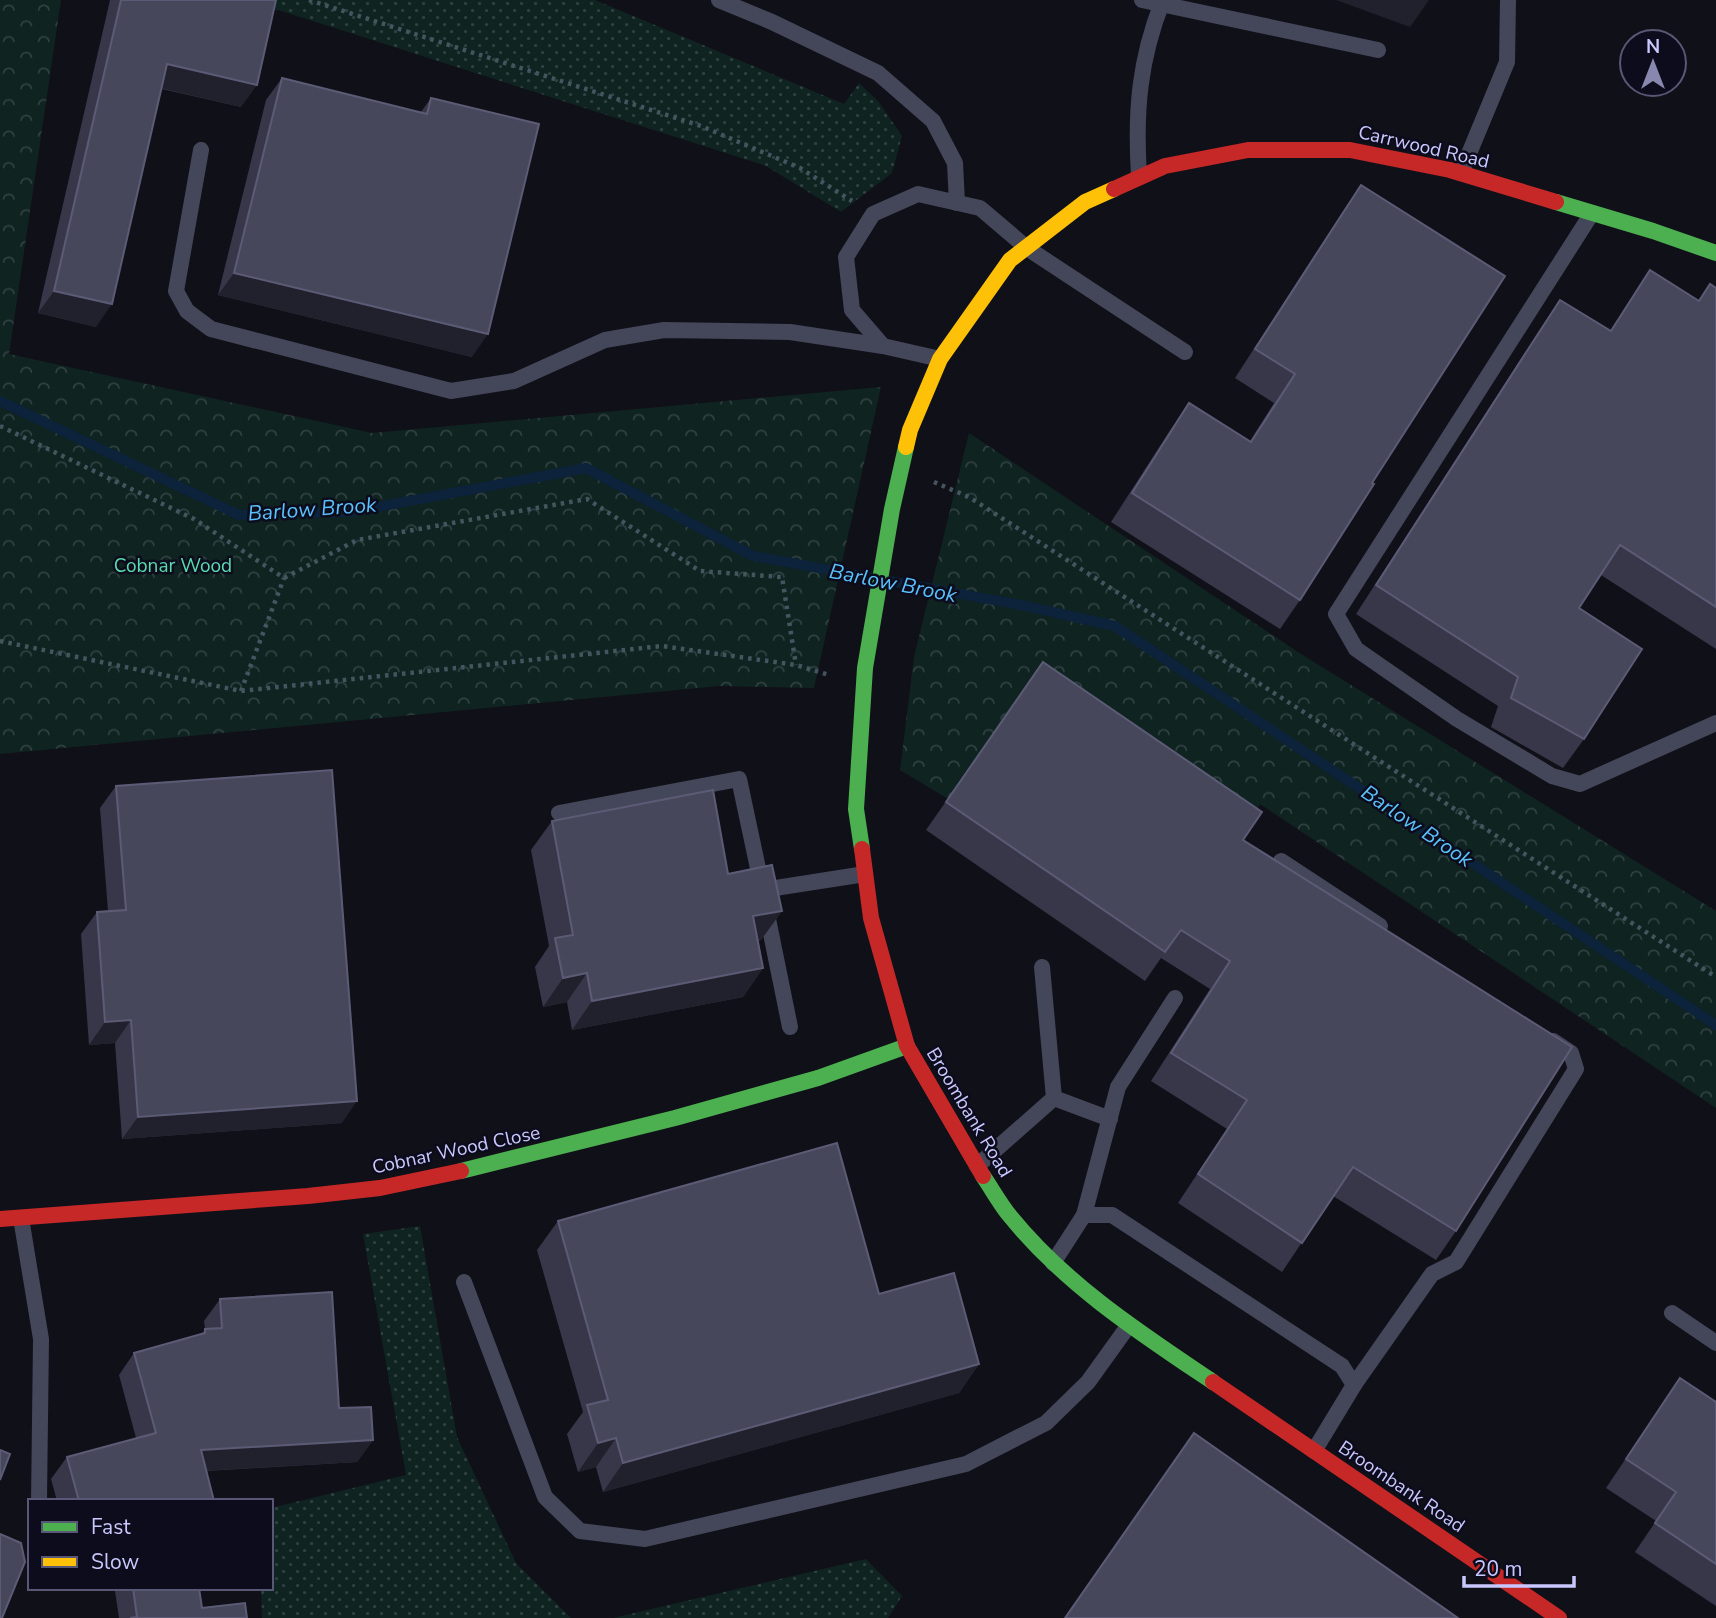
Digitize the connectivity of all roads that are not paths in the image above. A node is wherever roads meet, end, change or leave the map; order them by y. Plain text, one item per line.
1 (719, 0) edge
2 (1142, 0) edge
3 (1508, 0) edge
4 (1163, 2) edge
5 (1378, 50) dead end
6 (201, 150) dead end
7 (1461, 173) junction
8 (1140, 177) junction
9 (957, 202) junction
10 (1592, 213) junction
11 (1027, 248) junction
12 (1716, 253) edge
13 (883, 346) junction
14 (1185, 352) dead end
15 (940, 359) junction
16 (1716, 723) edge
17 (559, 813) dead end
18 (1281, 861) edge
19 (865, 874) junction
20 (762, 890) junction
21 (1397, 938) edge
22 (1042, 967) dead end
23 (1175, 998) dead end
24 (790, 1027) dead end
25 (1536, 1030) edge
26 (907, 1046) junction
27 (1054, 1098) junction
28 (1110, 1119) junction
29 (977, 1166) junction
30 (1084, 1215) junction
31 (21, 1218) junction
32 (0, 1219) edge
33 (1053, 1263) junction
34 (464, 1282) dead end
35 (1672, 1313) dead end
36 (1129, 1325) junction
37 (1716, 1343) edge
38 (1354, 1385) junction
39 (1314, 1451) junction
40 (39, 1499) edge
41 (1559, 1618) edge

1 - 9 lane
2 - 4 lane
3 - 7 lane
4 - 5 lane
4 - 8 lane
6 - 13 lane
7 - 8 street, Carrwood Road
7 - 10 street, Carrwood Road
8 - 11 street, Carrwood Road
9 - 11 lane
9 - 13 lane
10 - 12 street, Carrwood Road
10 - 16 lane
11 - 14 lane
11 - 15 street, Carrwood Road
13 - 15 lane
15 - 19 street, Broombank Road
17 - 20 lane
18 - 21 lane
19 - 20 lane
19 - 26 street, Broombank Road
20 - 24 lane
22 - 27 lane
23 - 28 lane
25 - 38 lane
26 - 29 street, Broombank Road
26 - 31 street, Cobnar Wood Close
27 - 28 lane
27 - 29 lane
28 - 30 lane
29 - 33 street, Broombank Road
30 - 33 lane
30 - 38 lane
31 - 32 street, Cobnar Wood Close
31 - 40 lane
33 - 36 street, Broombank Road
34 - 36 lane
35 - 37 lane
36 - 39 street, Broombank Road
38 - 39 lane
39 - 41 street, Broombank Road

